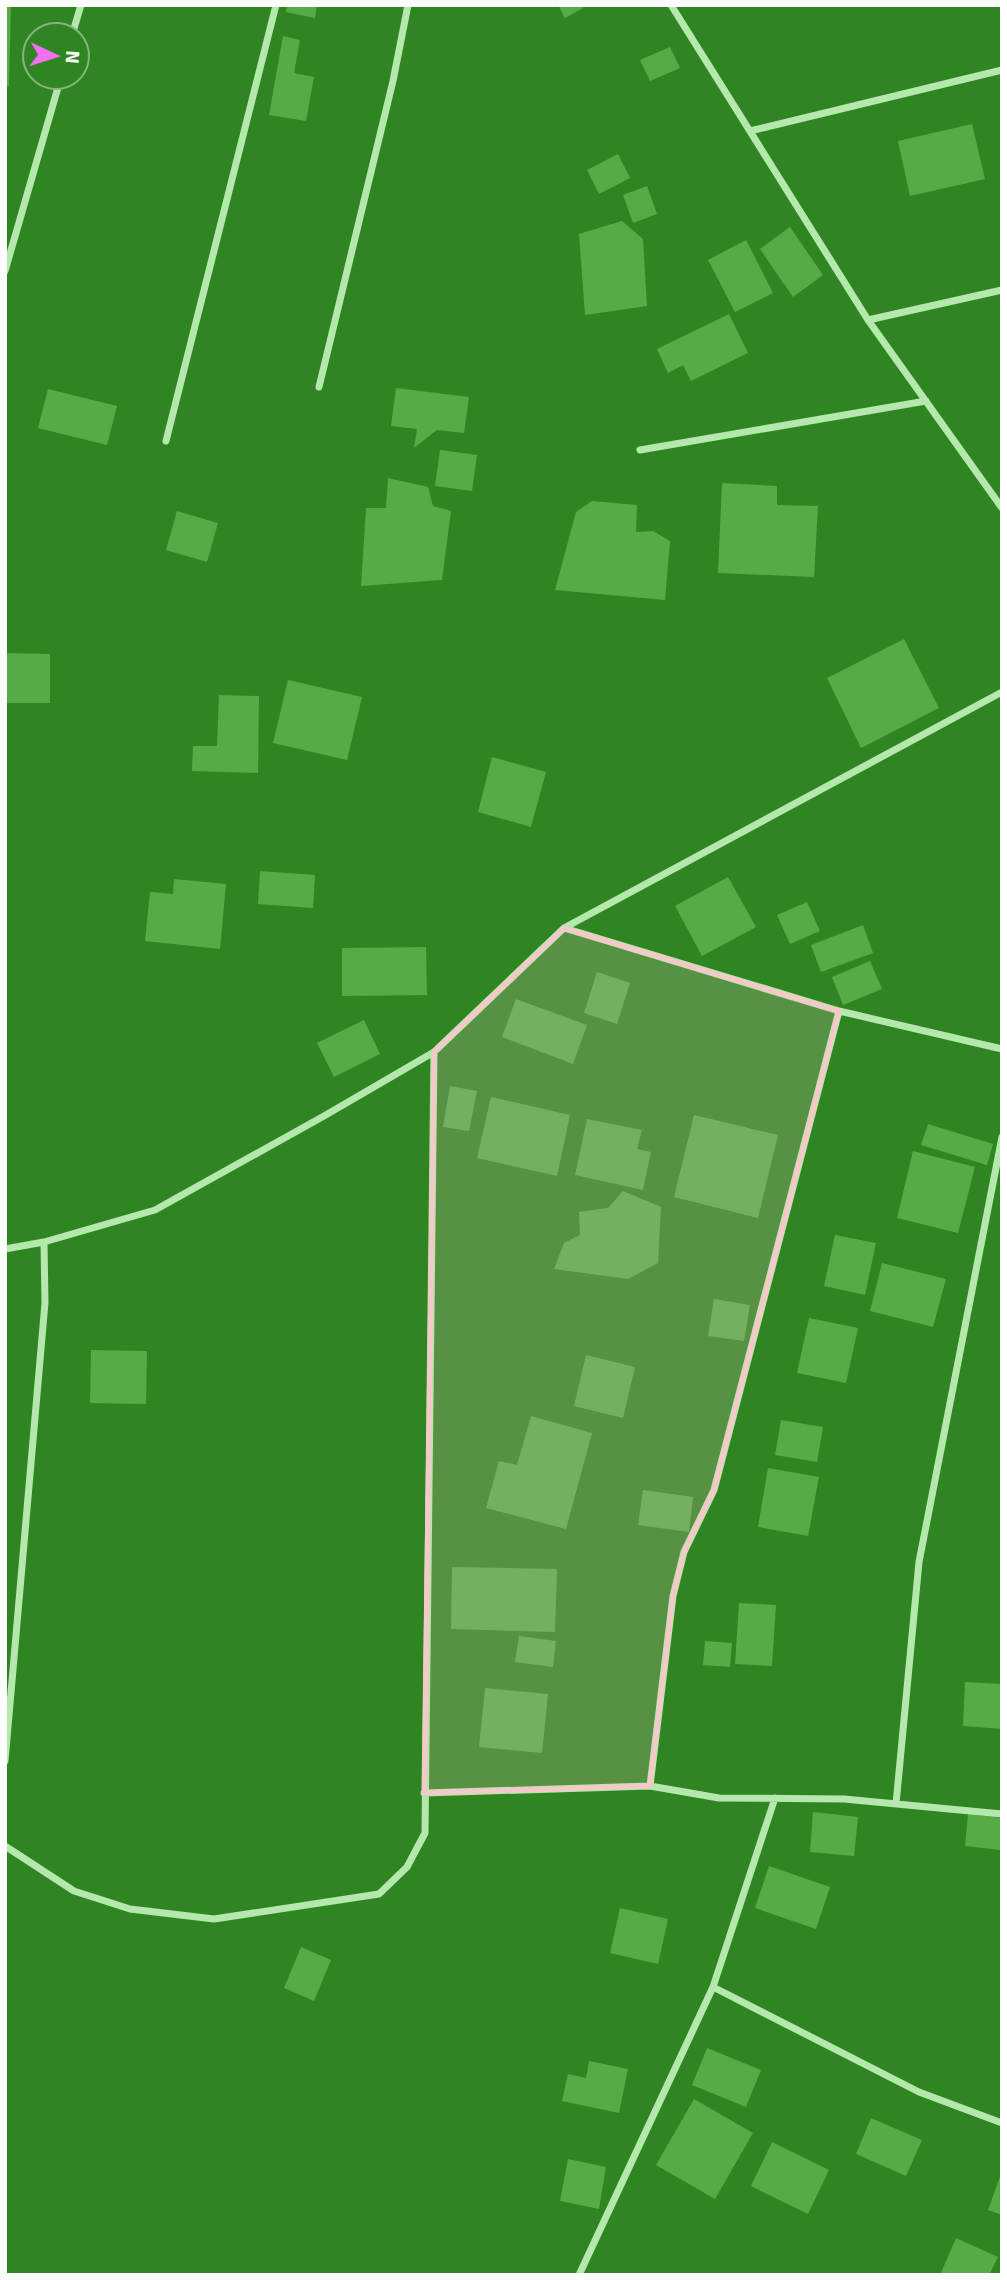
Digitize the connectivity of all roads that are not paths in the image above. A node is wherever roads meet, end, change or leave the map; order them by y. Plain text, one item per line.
1 (276, 5) edge
2 (408, 5) edge
3 (671, 5) edge
4 (1002, 70) edge
5 (57, 91) edge
6 (750, 131) junction
7 (5, 271) edge
8 (1002, 290) edge
9 (868, 320) junction
10 (319, 387) dead end
11 (926, 401) junction
12 (166, 441) dead end
13 (640, 450) dead end
14 (1002, 508) edge
15 (1002, 692) edge
16 (564, 928) junction
17 (839, 1011) junction
18 (1002, 1049) edge
19 (433, 1052) junction
20 (1002, 1137) edge
21 (44, 1242) junction
22 (5, 1249) edge
23 (5, 1760) edge
24 (650, 1786) junction
25 (424, 1793) junction
26 (775, 1798) junction
27 (896, 1804) junction
28 (1002, 1814) edge
29 (5, 1846) edge
30 (713, 1987) junction
31 (1002, 2123) edge
32 (579, 2275) edge

1 - 12 street
2 - 10 street
3 - 6 street
4 - 6 street
5 - 7 street
6 - 9 street
8 - 9 street
9 - 11 street
11 - 13 street
11 - 14 street
15 - 16 street
16 - 17 street
16 - 19 street
17 - 18 street
17 - 24 street
19 - 21 street
19 - 25 street
20 - 27 street
21 - 22 street
21 - 23 street
24 - 25 street
24 - 26 street
25 - 29 street
26 - 27 street
26 - 30 street
27 - 28 street
30 - 31 street
30 - 32 street

